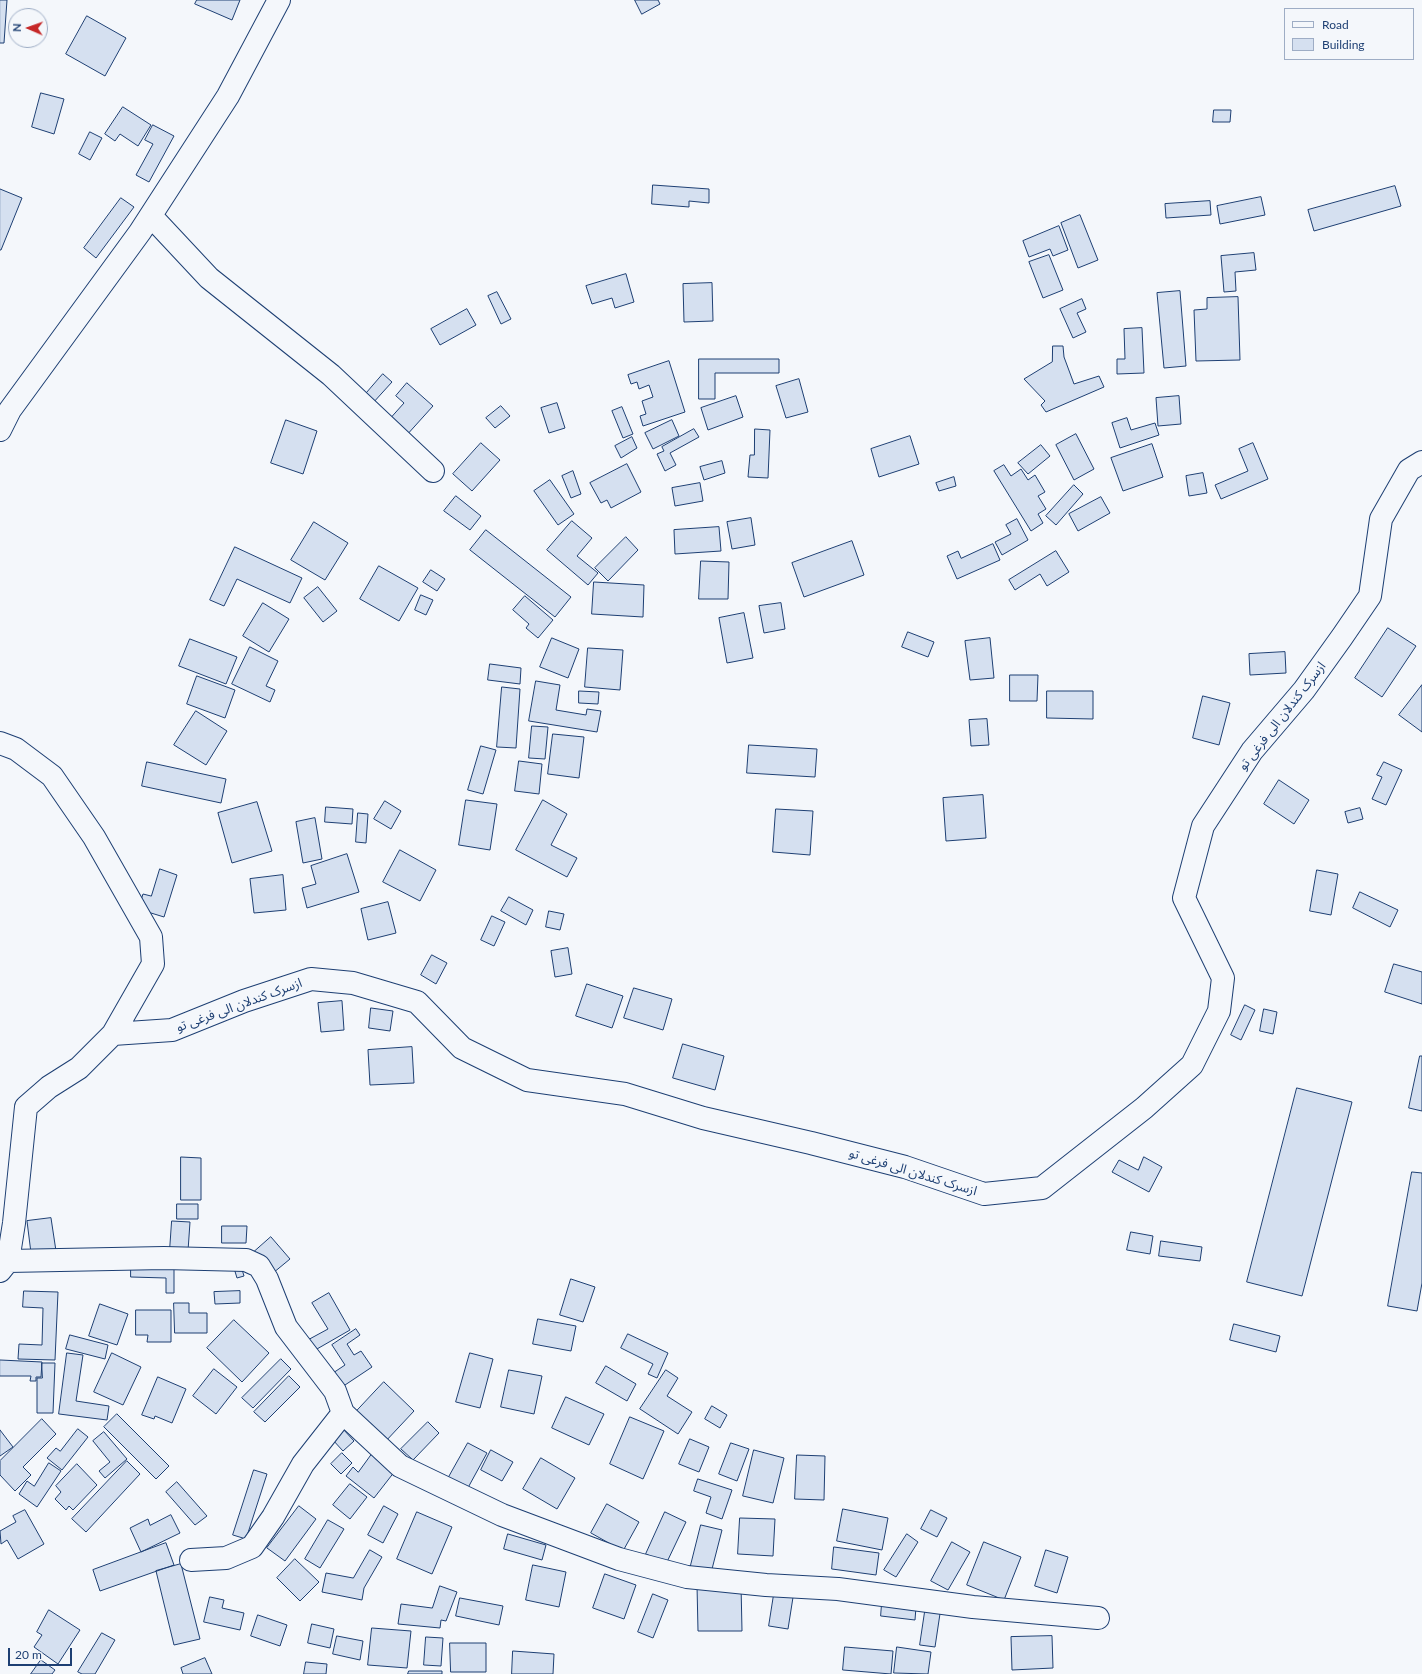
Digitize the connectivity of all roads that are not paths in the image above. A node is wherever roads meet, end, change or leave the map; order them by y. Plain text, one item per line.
1 (279, 0) edge
2 (150, 216) junction
3 (0, 430) edge
4 (1422, 462) edge
5 (433, 471) dead end
6 (0, 744) edge
7 (113, 1034) junction
8 (4, 1266) edge
9 (343, 1413) junction
10 (191, 1560) dead end
11 (1098, 1618) dead end

1 - 2 street
2 - 3 street
2 - 5 street
4 - 7 street, ازسرک کندلان الی فرغی تو
6 - 7 street
7 - 8 street
8 - 9 street
9 - 10 street
9 - 11 street

